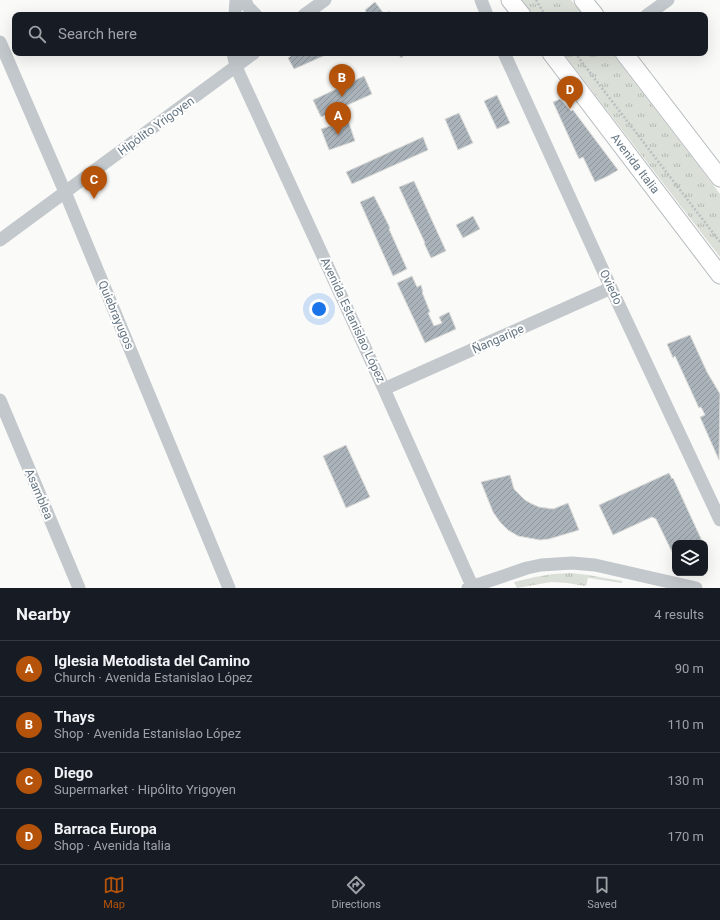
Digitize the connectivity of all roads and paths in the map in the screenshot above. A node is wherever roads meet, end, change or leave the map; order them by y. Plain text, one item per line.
1 (236, 0) edge
2 (245, 0) edge
3 (325, 0) edge
4 (481, 0) edge
5 (510, 0) edge
6 (536, 0) edge
7 (583, 0) edge
8 (668, 0) edge
9 (235, 12) edge
10 (253, 12) edge
11 (308, 12) edge
12 (486, 12) edge
13 (520, 12) edge
14 (543, 12) edge
15 (592, 12) edge
16 (651, 12) edge
17 (0, 42) edge
18 (234, 56) edge
19 (250, 56) edge
20 (505, 56) edge
21 (553, 56) edge
22 (577, 56) edge
23 (626, 56) edge
24 (236, 67) junction
25 (720, 178) edge
26 (65, 192) junction
27 (0, 240) edge
28 (720, 242) edge
29 (720, 274) edge
30 (611, 288) junction
31 (384, 389) junction
32 (0, 400) edge
33 (720, 520) edge
34 (471, 587) edge
35 (79, 588) edge
36 (229, 588) edge
37 (696, 588) edge

1 - 9 street
2 - 10 street
3 - 11 street
4 - 12 street
5 - 13 main road
6 - 14 path
7 - 15 main road
8 - 16 street
17 - 26 street, Quiebrayugos
18 - 24 street, Avenida Estanislao López
19 - 24 street, Hipólito Yrigoyen
20 - 30 street, Oviedo
21 - 29 main road, Avenida Italia
22 - 28 path
23 - 25 main road
24 - 26 street, Hipólito Yrigoyen
24 - 31 street, Avenida Estanislao López
26 - 27 street, Hipólito Yrigoyen
26 - 36 street, Quiebrayugos
30 - 31 street, Ñangaripe
30 - 33 street, Oviedo
31 - 34 street, Avenida Estanislao López
32 - 35 street, Asamblea
34 - 37 street

